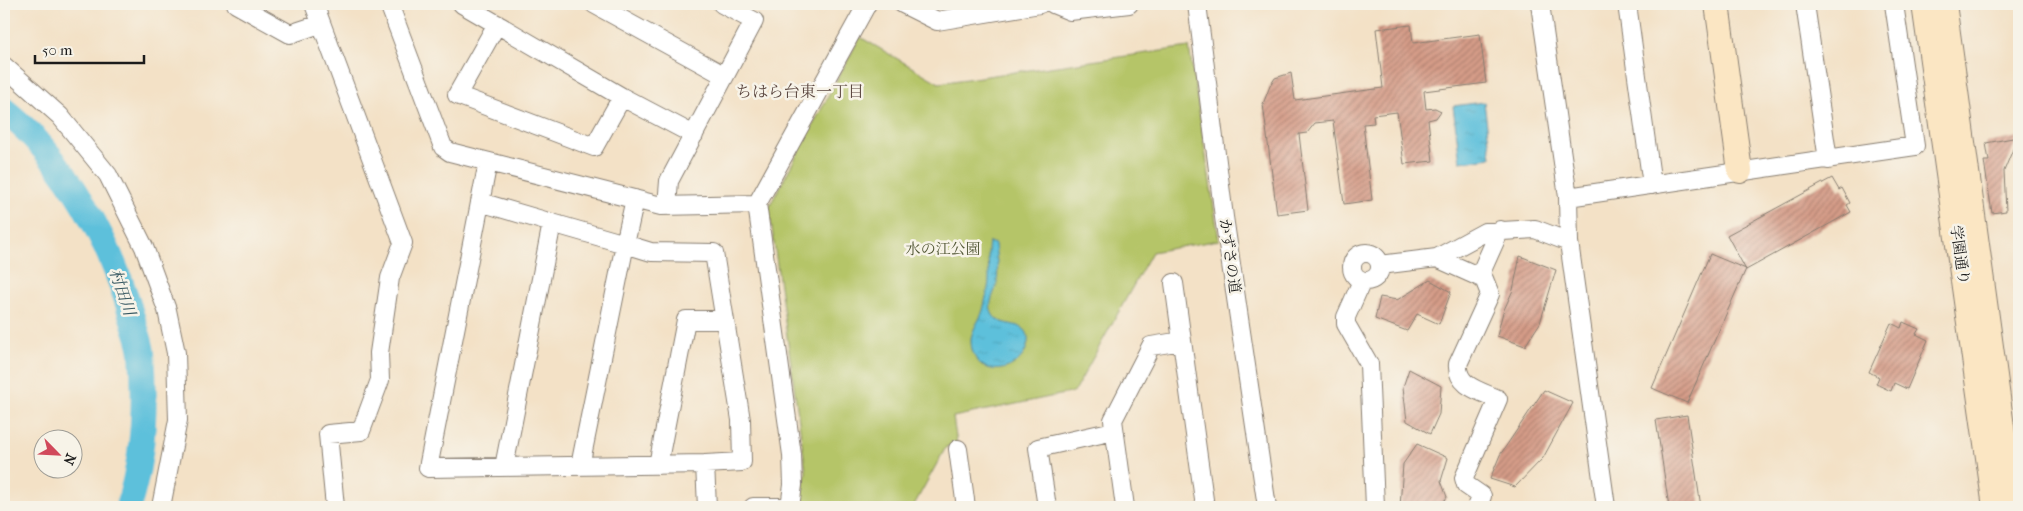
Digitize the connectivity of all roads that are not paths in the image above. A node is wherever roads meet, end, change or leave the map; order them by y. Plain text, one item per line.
1 (236, 4) edge
2 (314, 4) edge
3 (389, 4) edge
4 (462, 4) edge
5 (594, 4) edge
6 (722, 4) edge
7 (867, 4) edge
8 (903, 4) edge
9 (1040, 4) edge
10 (1053, 4) edge
11 (1130, 4) edge
12 (1197, 4) edge
13 (1540, 4) edge
14 (1627, 4) edge
15 (1717, 4) edge
16 (1805, 4) edge
17 (1894, 4) edge
18 (1924, 4) edge
19 (1944, 4) edge
20 (320, 24) junction
21 (497, 24) junction
22 (4, 66) edge
23 (725, 76) junction
24 (622, 97) junction
25 (694, 135) junction
26 (1828, 160) junction
27 (488, 162) junction
28 (1740, 171) junction
29 (1652, 185) junction
30 (1568, 197) junction
31 (635, 199) junction
32 (480, 202) junction
33 (757, 204) junction
34 (667, 206) junction
35 (552, 223) junction
36 (1500, 230) junction
37 (1569, 242) junction
38 (625, 244) junction
39 (1437, 258) junction
40 (1380, 265) junction
41 (1479, 277) junction
42 (1362, 281) junction
43 (1174, 283) dead end
44 (725, 320) junction
45 (1182, 341) junction
46 (1114, 431) junction
47 (958, 449) dead end
48 (705, 464) junction
49 (658, 465) junction
50 (580, 466) junction
51 (504, 467) junction
52 (2001, 502) edge
53 (161, 507) edge
54 (335, 507) edge
55 (707, 507) edge
56 (753, 507) edge
57 (790, 507) edge
58 (966, 507) edge
59 (1046, 507) edge
60 (1125, 507) edge
61 (1206, 507) edge
62 (1267, 507) edge
63 (1375, 507) edge
64 (1477, 507) edge
65 (1606, 507) edge

1 - 20 street
2 - 20 street
3 - 27 street
4 - 21 street
5 - 23 street
6 - 23 street
7 - 33 street
8 - 9 street
10 - 11 street
12 - 62 street, かずさの道
13 - 30 street
14 - 29 street
15 - 28 street
16 - 26 street
17 - 26 street
18 - 52 street, 学園通り
19 - 52 street, 学園通り
20 - 54 street
21 - 24 street
21 - 24 street
22 - 53 street
23 - 25 street
24 - 25 street
25 - 34 street
26 - 28 street
27 - 31 street
27 - 32 street
28 - 29 street
29 - 30 street
30 - 37 street
31 - 34 street
31 - 38 street
32 - 35 street
32 - 51 street
33 - 34 street
33 - 57 street
35 - 38 street
35 - 51 street
36 - 37 street
36 - 39 street
36 - 41 street
37 - 65 street
38 - 44 street
38 - 50 street
39 - 40 street
39 - 41 street
40 - 42 street
40 - 42 street
41 - 64 street
42 - 63 street
43 - 45 street
44 - 48 street
44 - 49 street
45 - 46 street
45 - 61 street
46 - 59 street
46 - 60 street
47 - 58 street
48 - 49 street
48 - 55 street
49 - 50 street
50 - 51 street
56 - 57 street

